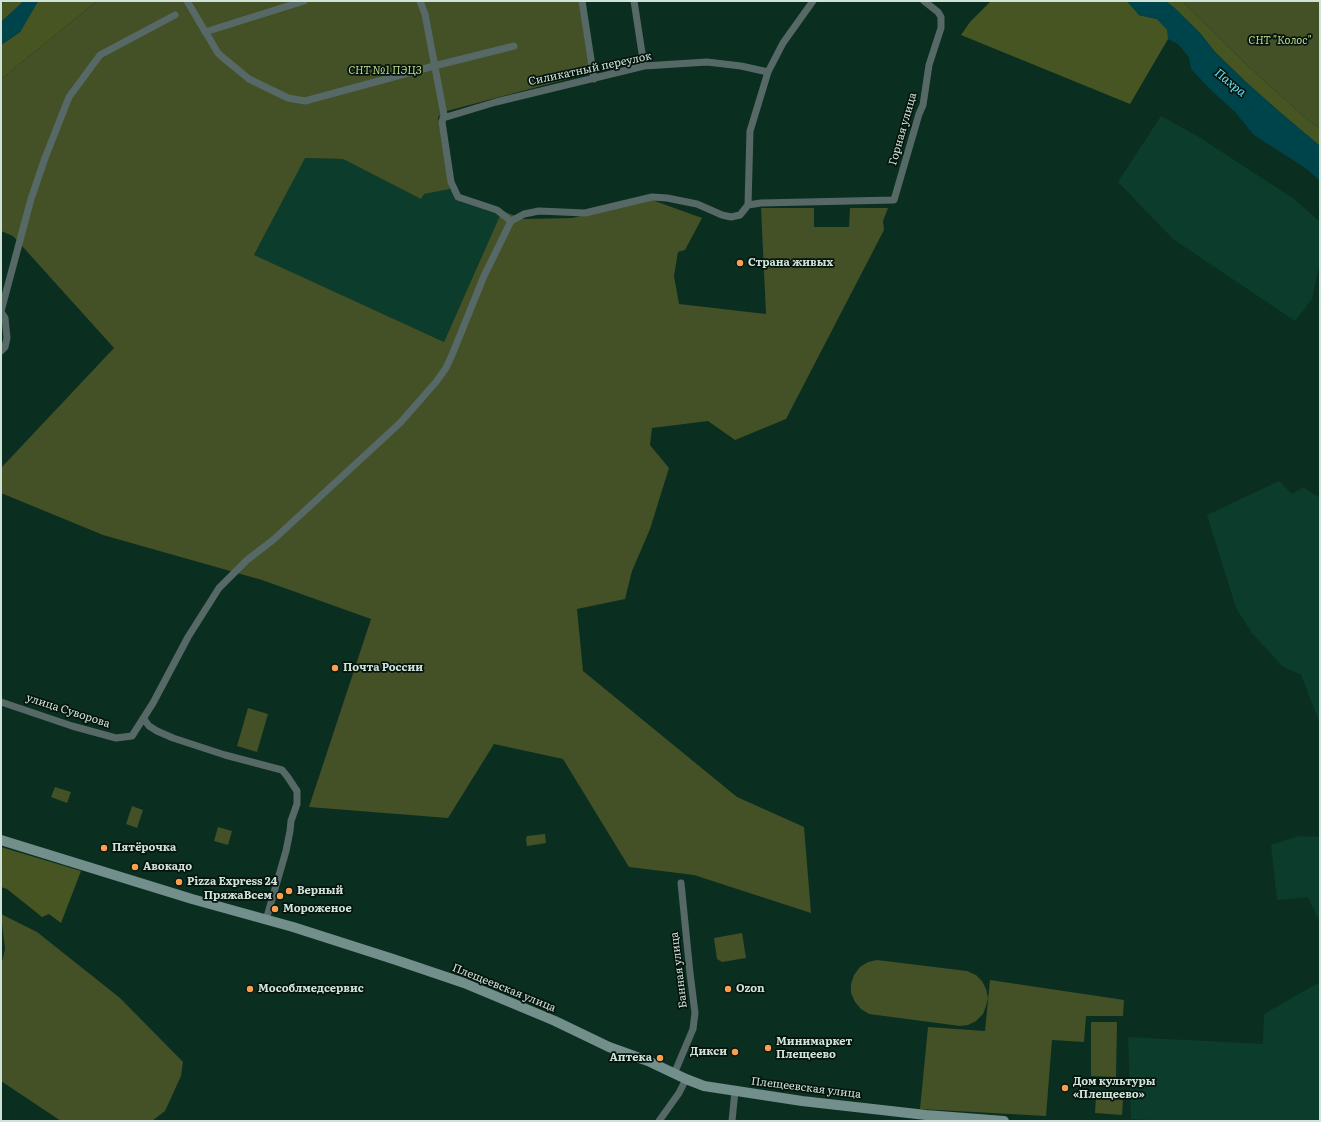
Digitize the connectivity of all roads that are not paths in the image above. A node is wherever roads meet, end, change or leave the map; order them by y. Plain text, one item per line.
1 (187, 1) edge
2 (304, 1) edge
3 (420, 1) edge
4 (582, 1) edge
5 (634, 1) edge
6 (813, 1) edge
7 (924, 1) edge
8 (175, 15) dead end
9 (205, 32) junction
10 (514, 46) dead end
11 (434, 66) junction
12 (644, 66) junction
13 (768, 72) junction
14 (594, 79) junction
15 (443, 118) junction
16 (748, 205) junction
17 (511, 221) junction
18 (1, 312) edge
19 (1, 351) edge
20 (1, 702) edge
21 (144, 718) junction
22 (1, 840) edge
23 (681, 884) dead end
24 (266, 920) junction
25 (674, 1074) junction
26 (686, 1079) junction
27 (735, 1091) junction
28 (926, 1118) edge
29 (659, 1121) edge
30 (732, 1121) edge
31 (1004, 1121) edge

1 - 9 street
2 - 9 street
3 - 11 street
4 - 14 street
5 - 12 street
6 - 13 street
7 - 16 street, Горная улица
8 - 18 street
9 - 11 street
10 - 11 street
11 - 15 street
12 - 13 street, Силикатный переулок
12 - 14 street, Силикатный переулок
13 - 16 street
14 - 15 street, Силикатный переулок
15 - 17 street
16 - 17 street
17 - 21 street, улица Суворова
18 - 19 street
20 - 21 street, улица Суворова
21 - 24 street
22 - 24 street, Плещеевская улица
23 - 25 street, Банная улица
24 - 25 street, Плещеевская улица
25 - 26 street, Плещеевская улица
26 - 27 street, Плещеевская улица
26 - 29 street
27 - 28 street, Плещеевская улица
27 - 30 street
28 - 31 street, Плещеевская улица

